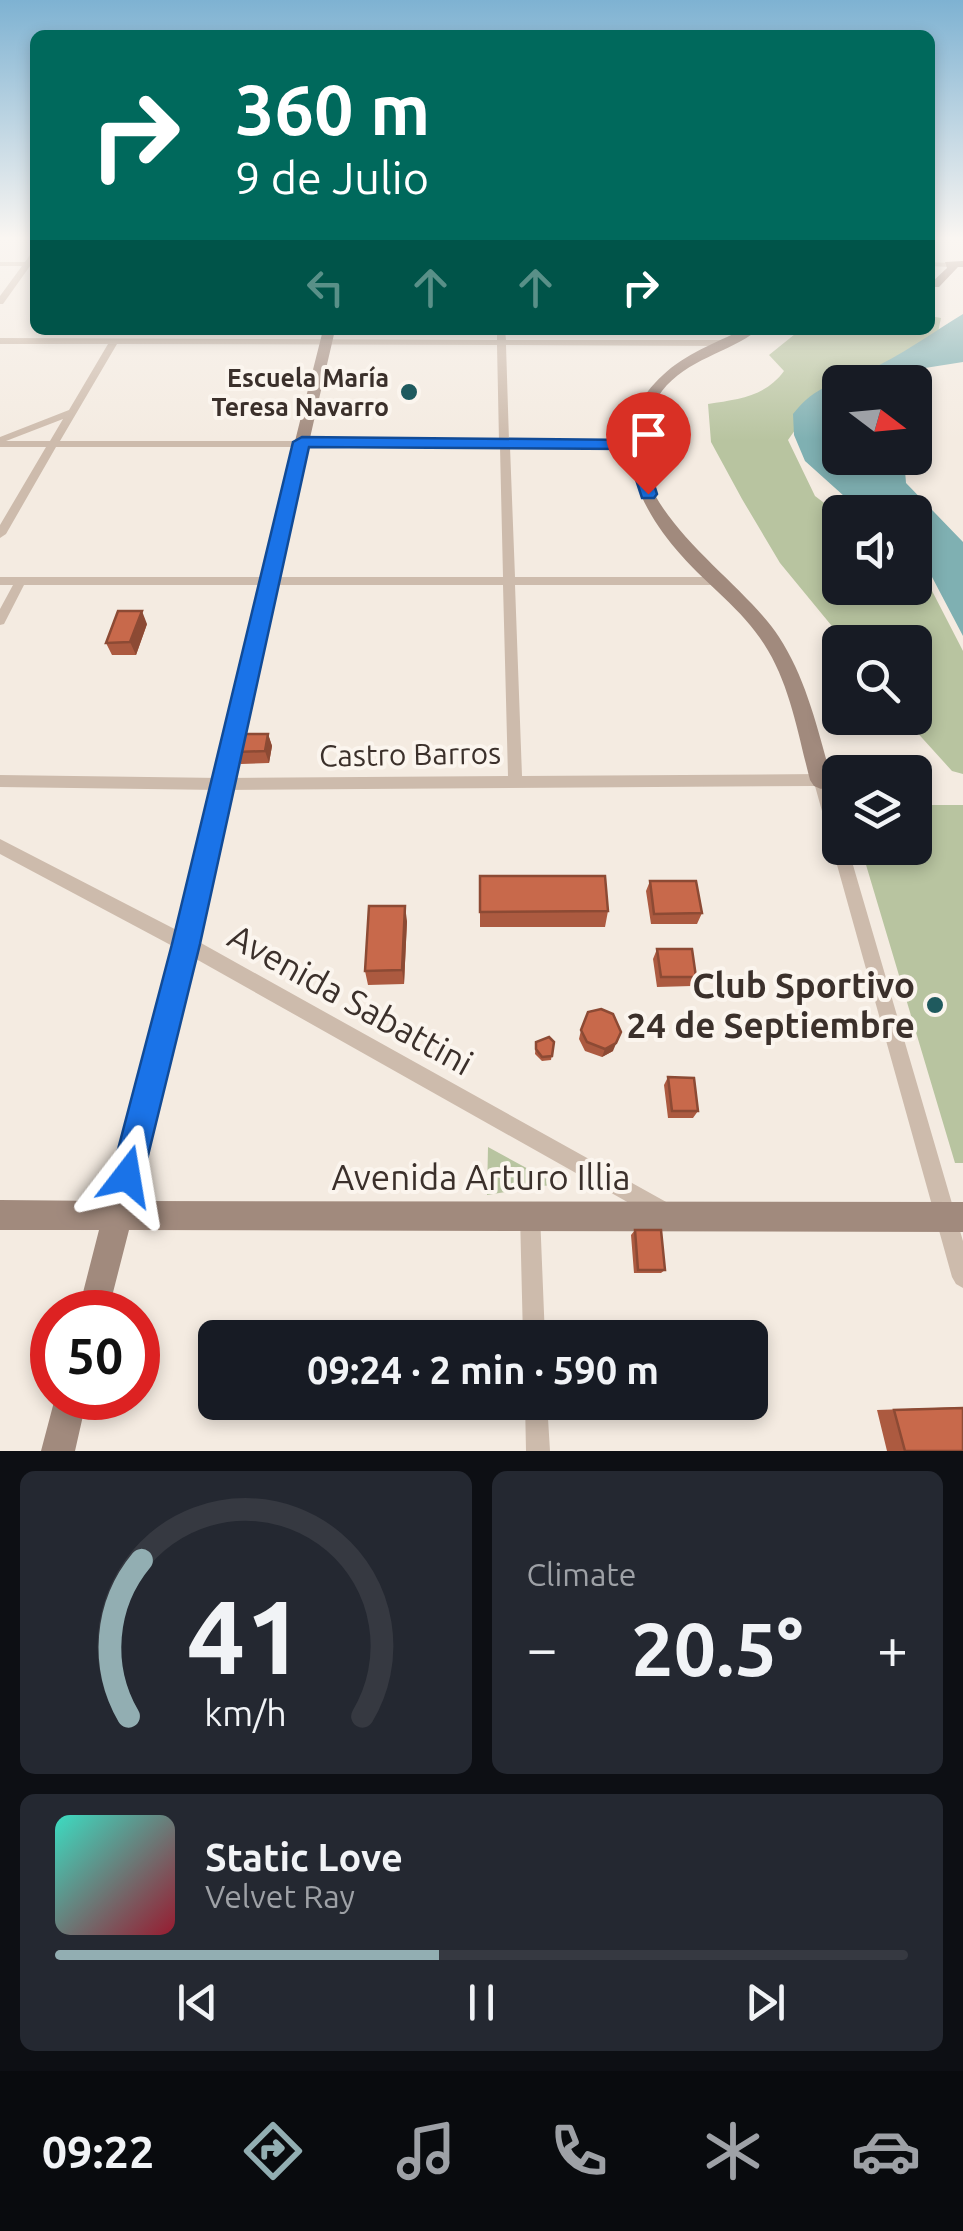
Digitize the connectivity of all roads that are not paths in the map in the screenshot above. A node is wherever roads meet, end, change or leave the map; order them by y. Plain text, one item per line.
1 (147, 335) edge
2 (741, 335) edge
3 (328, 336) edge
4 (502, 336) edge
5 (0, 341) edge
6 (28, 341) junction
7 (114, 341) junction
8 (144, 341) junction
9 (724, 343) junction
10 (0, 351) edge
11 (74, 410) junction
12 (0, 442) edge
13 (302, 442) junction
14 (55, 444) junction
15 (505, 444) junction
16 (632, 444) junction
17 (0, 534) edge
18 (510, 581) junction
19 (717, 581) junction
20 (0, 582) edge
21 (20, 582) junction
22 (266, 582) junction
23 (0, 621) edge
24 (515, 779) junction
25 (821, 780) junction
26 (0, 781) edge
27 (221, 784) junction
28 (822, 784) edge
29 (0, 846) edge
30 (846, 865) edge
31 (186, 944) junction
32 (530, 1214) junction
33 (668, 1214) junction
34 (0, 1215) edge
35 (117, 1215) junction
36 (954, 1217) edge
37 (963, 1276) edge
38 (98, 1290) edge
39 (533, 1320) edge
40 (66, 1420) edge
41 (537, 1420) edge
42 (58, 1451) edge
43 (538, 1451) edge

1 - 8 street
2 - 9 main road
3 - 4 street
3 - 8 street
3 - 13 main road
4 - 9 street
4 - 15 street
5 - 6 street
6 - 7 street
6 - 10 street
7 - 8 street
7 - 11 street
9 - 16 main road
11 - 12 street
11 - 14 street
12 - 14 street
13 - 14 street
13 - 15 street
13 - 22 main road
14 - 17 street
15 - 16 street
15 - 18 street
16 - 19 main road
18 - 19 street
18 - 22 street
18 - 24 street
19 - 25 main road
20 - 21 street
21 - 22 street
21 - 23 street
22 - 27 main road
24 - 25 street, Castro Barros
24 - 27 street, Castro Barros
25 - 28 street
26 - 27 street, Castro Barros
27 - 31 main road
29 - 31 street, Avenida Sabattini
30 - 36 street
31 - 33 street, Avenida Sabattini
31 - 35 main road
32 - 33 main road, Avenida Arturo Illia
32 - 35 main road, Avenida Arturo Illia
32 - 39 street
33 - 36 main road, Avenida Arturo Illia
34 - 35 main road, Avenida Arturo Illia
35 - 38 main road
36 - 37 street
40 - 42 main road
41 - 43 street

